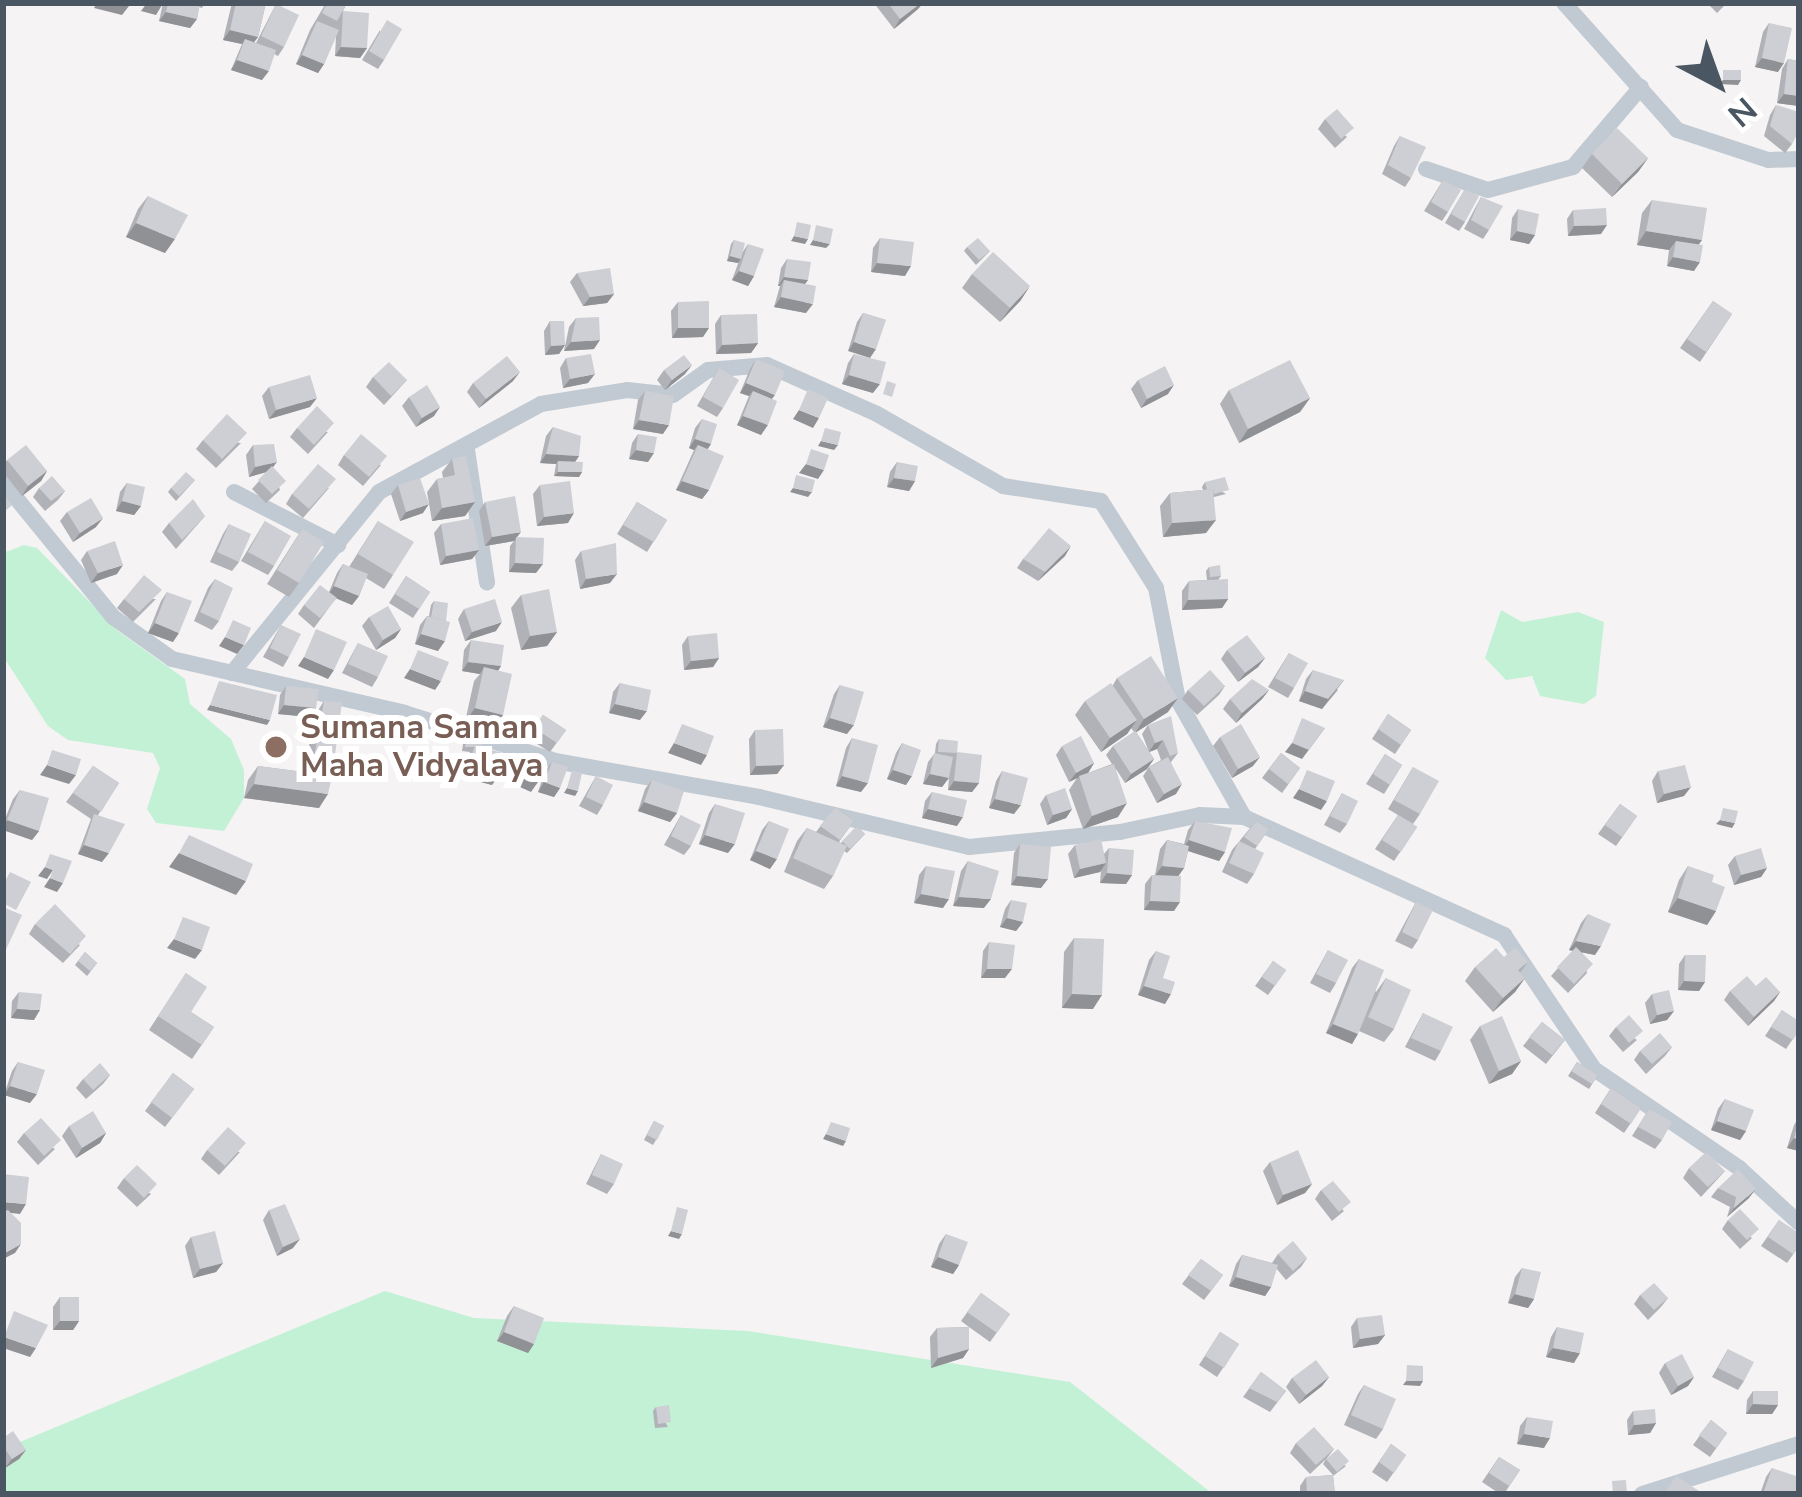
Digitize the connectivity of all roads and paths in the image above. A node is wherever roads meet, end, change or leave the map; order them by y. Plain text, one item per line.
1 (1564, 3) edge
2 (1641, 86) junction
3 (1799, 159) edge
4 (1426, 169) dead end
5 (467, 450) junction
6 (3, 482) edge
7 (234, 491) dead end
8 (338, 545) junction
9 (487, 583) dead end
10 (232, 673) junction
11 (1244, 817) junction
12 (1799, 1222) edge
13 (1799, 1444) edge
14 (1642, 1494) edge

1 - 2 street
2 - 3 street
2 - 4 street
5 - 8 street
5 - 9 street
5 - 11 street
6 - 10 street
7 - 8 street
8 - 10 street
10 - 11 street
11 - 12 street
13 - 14 street

